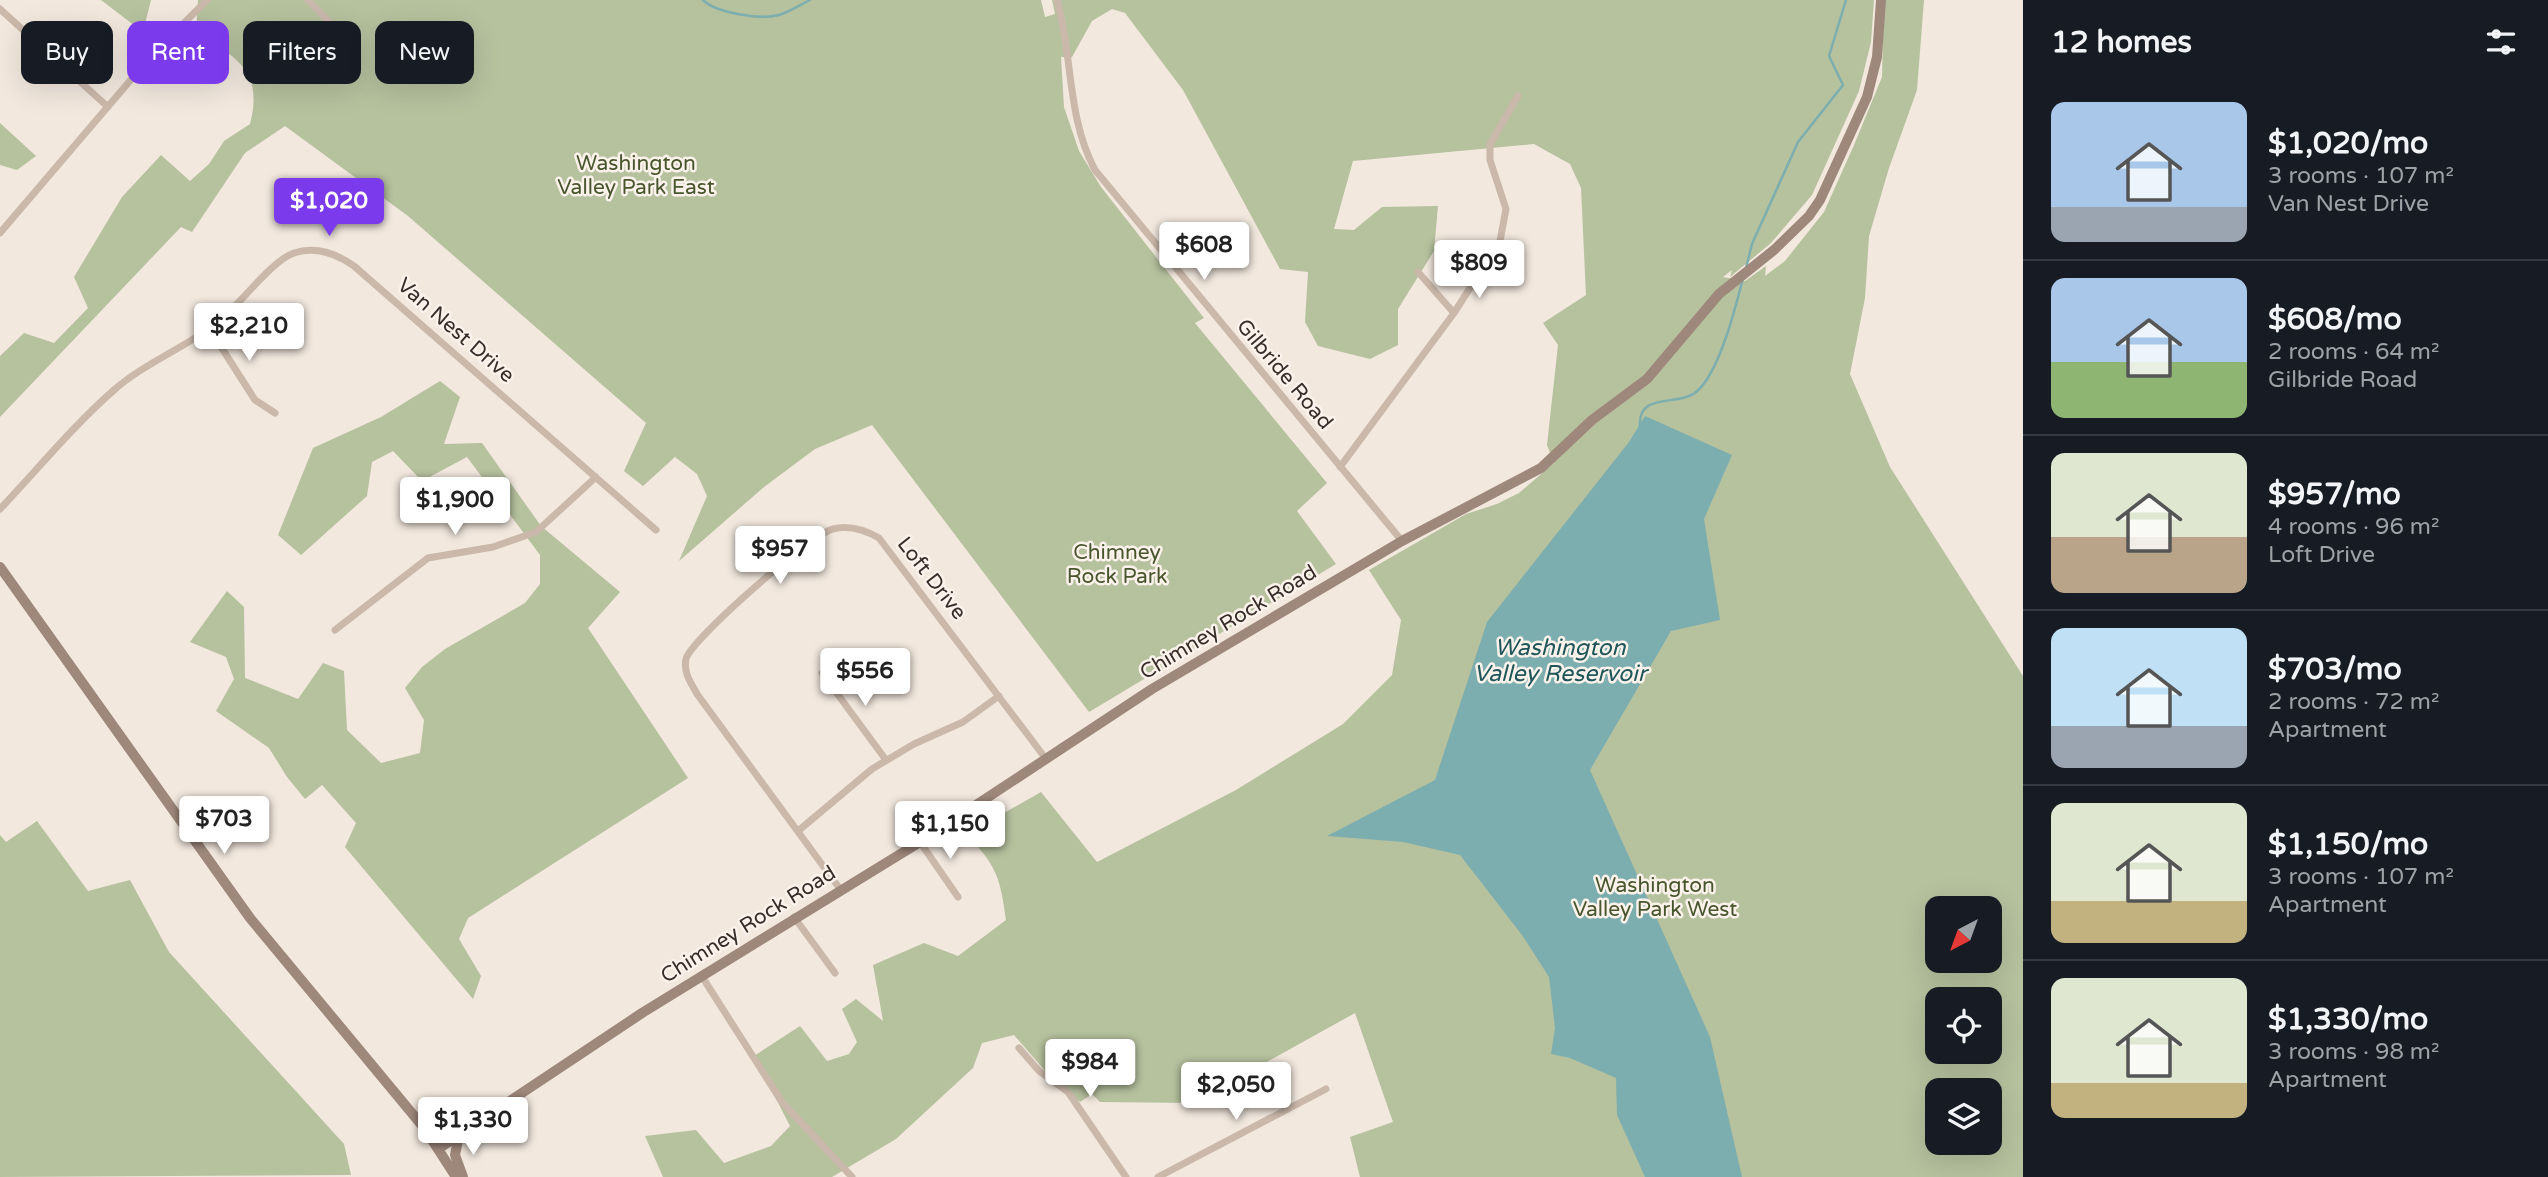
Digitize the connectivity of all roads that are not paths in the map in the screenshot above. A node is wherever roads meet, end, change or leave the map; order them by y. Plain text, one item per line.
1 (207, 0) edge
2 (308, 0) edge
3 (1057, 0) edge
4 (1881, 0) edge
5 (0, 9) edge
6 (328, 21) edge
7 (1518, 96) dead end
8 (108, 107) junction
9 (0, 233) edge
10 (1418, 272) dead end
11 (1454, 313) junction
12 (209, 328) junction
13 (275, 413) dead end
14 (1340, 467) junction
15 (596, 477) junction
16 (0, 509) edge
17 (656, 530) dead end
18 (1402, 541) junction
19 (0, 567) edge
20 (335, 630) dead end
21 (822, 673) dead end
22 (999, 696) junction
23 (1046, 759) junction
24 (886, 760) junction
25 (798, 831) junction
26 (919, 842) junction
27 (840, 890) junction
28 (958, 897) dead end
29 (794, 916) junction
30 (835, 973) dead end
31 (701, 975) junction
32 (1019, 1048) dead end
33 (1326, 1089) dead end
34 (459, 1135) junction
35 (438, 1149) junction
36 (456, 1177) edge
37 (463, 1177) edge
38 (852, 1177) edge
39 (1126, 1177) edge
40 (1158, 1177) edge

1 - 8 street
2 - 6 street
3 - 14 street, Gilbride Road
4 - 18 street, Chimney Rock Road
5 - 8 street
7 - 11 street
8 - 9 street
10 - 11 street
11 - 14 street
12 - 13 street
12 - 15 street, Van Nest Drive
12 - 16 street, Van Nest Drive
14 - 18 street, Gilbride Road
15 - 17 street, Van Nest Drive
15 - 20 street
18 - 23 street, Chimney Rock Road
19 - 35 street
21 - 24 street
22 - 23 street, Loft Drive
22 - 24 street
22 - 25 street, Loft Drive
23 - 26 street, Chimney Rock Road
24 - 25 street
25 - 27 street, Loft Drive
26 - 27 street, Chimney Rock Road
26 - 28 street
27 - 29 street, Chimney Rock Road
29 - 30 street
29 - 31 street, Chimney Rock Road
31 - 34 street, Chimney Rock Road
31 - 38 street
32 - 39 street
33 - 40 street
34 - 35 street, Chimney Rock Road
34 - 37 street
35 - 36 street

